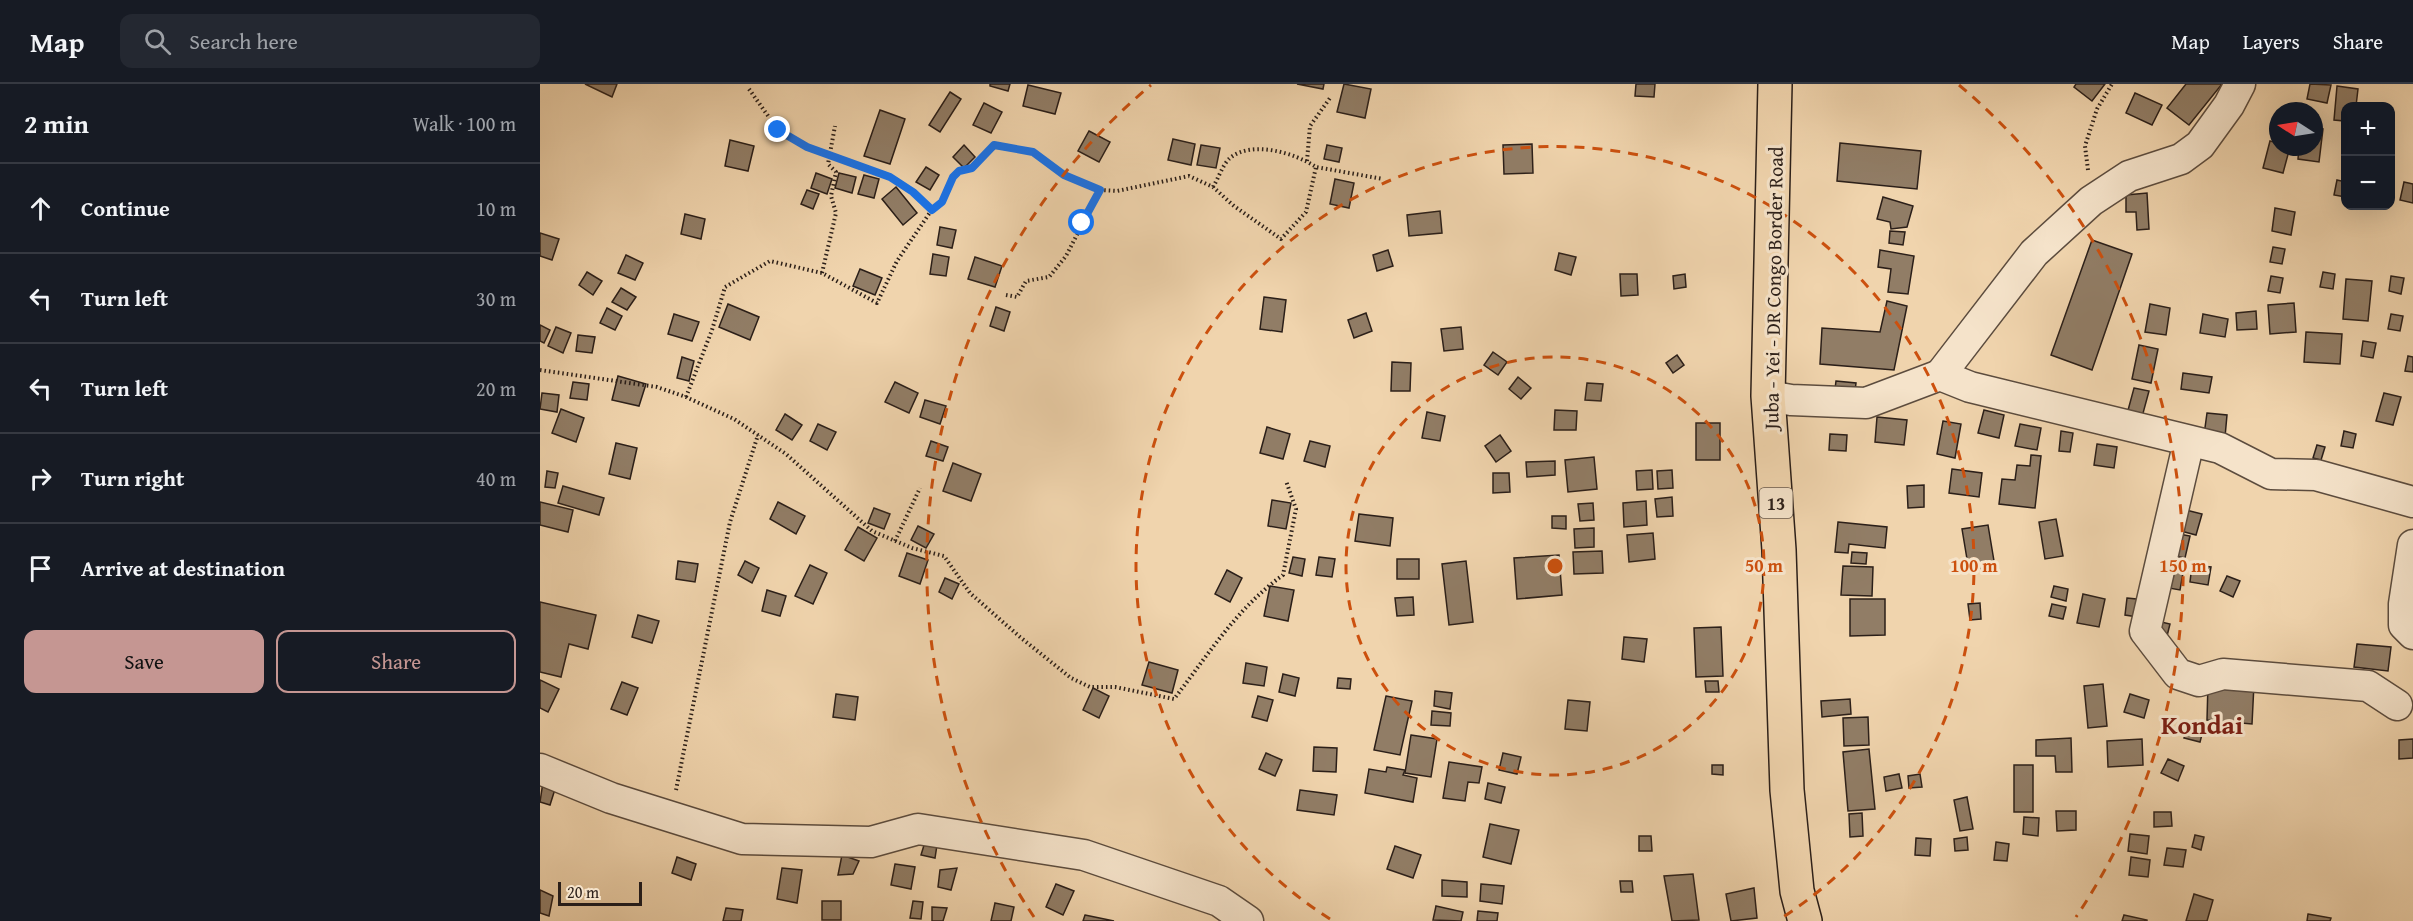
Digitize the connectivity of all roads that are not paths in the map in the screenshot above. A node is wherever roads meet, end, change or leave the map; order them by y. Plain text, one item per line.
1 (1775, 84) edge
2 (2240, 84) edge
3 (1940, 375) junction
4 (1768, 396) junction
5 (2189, 441) junction
6 (2413, 502) edge
7 (2413, 545) edge
8 (2413, 634) edge
9 (2397, 705) dead end
10 (540, 769) edge
11 (1248, 921) edge
12 (1805, 921) edge

1 - 4 main road, Juba - Yei - DR Congo Border Road / 13
2 - 3 street
3 - 4 street
3 - 5 street
4 - 12 main road, Juba - Yei - DR Congo Border Road / 13
5 - 6 street
5 - 9 street
7 - 8 street
10 - 11 street

